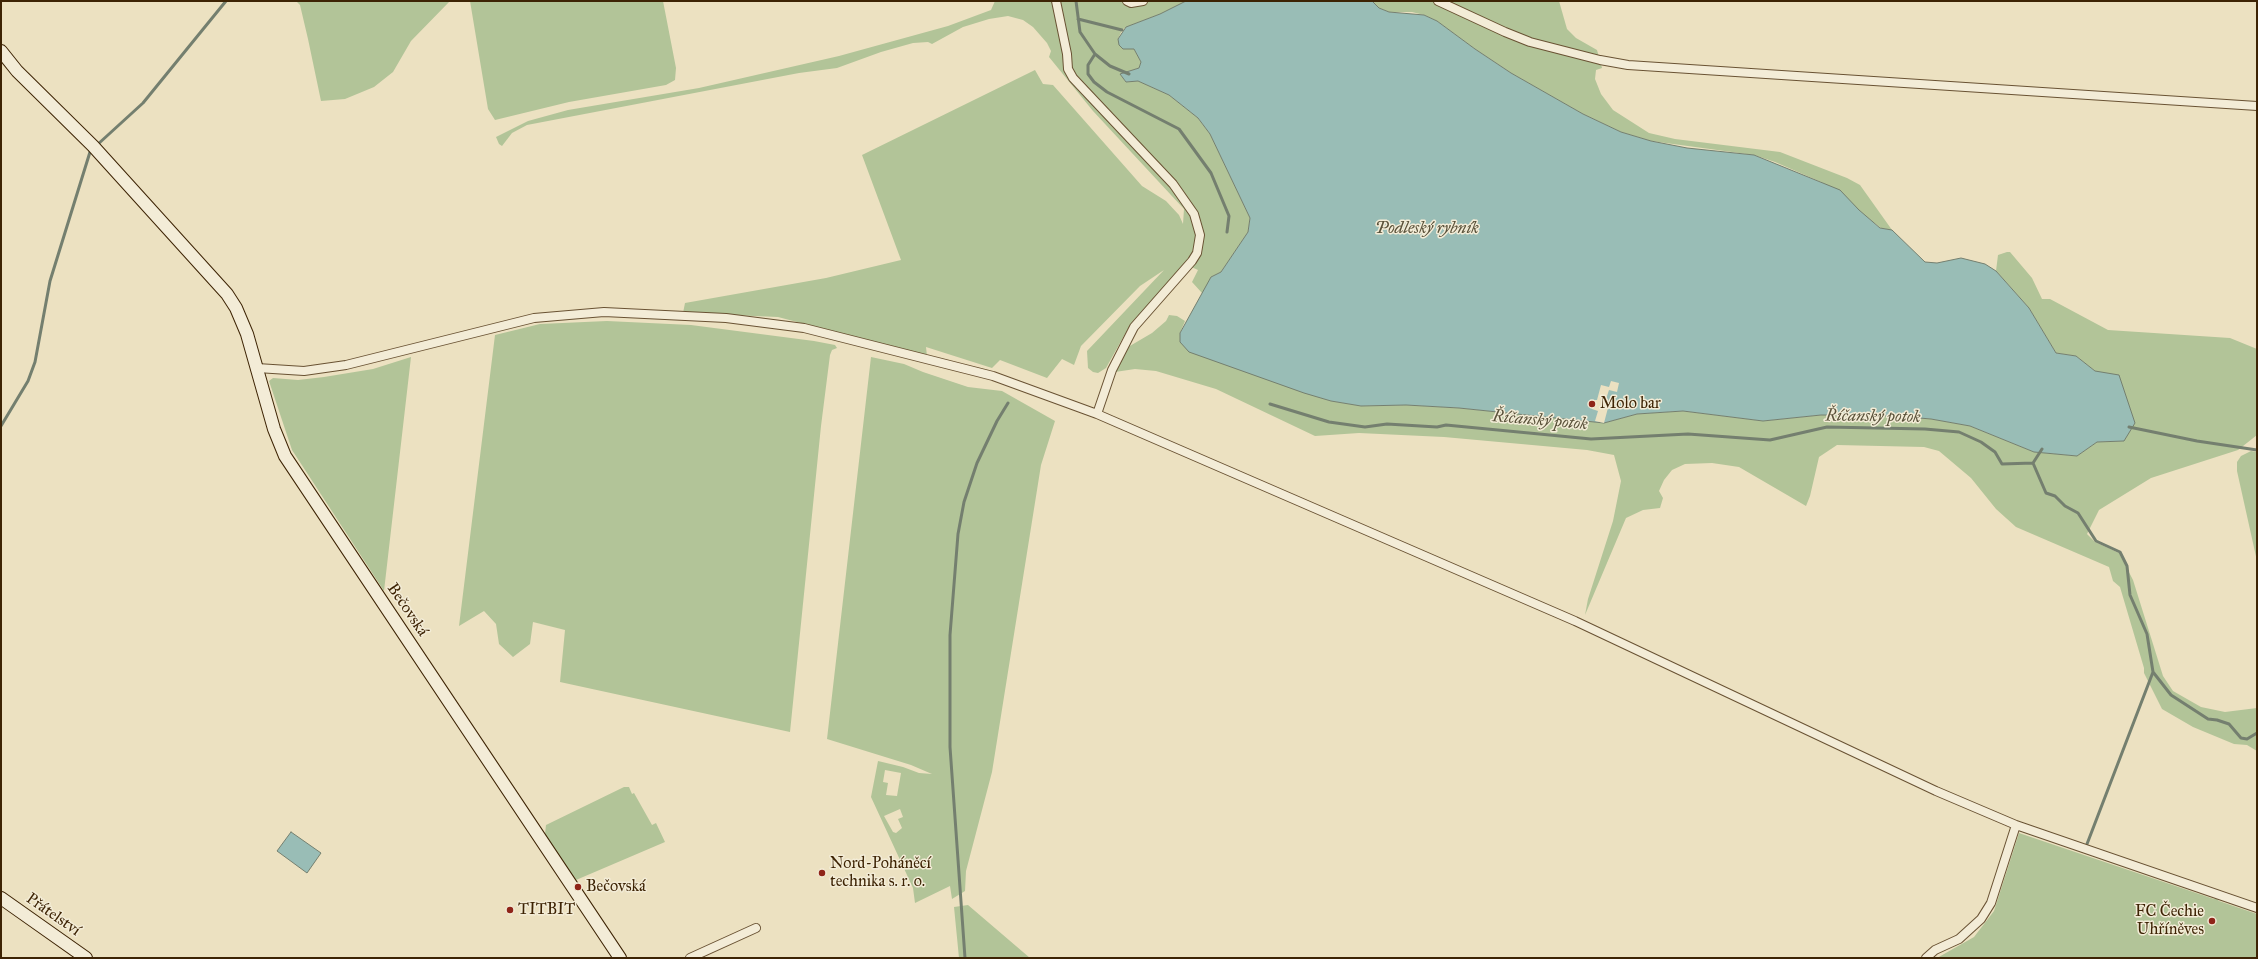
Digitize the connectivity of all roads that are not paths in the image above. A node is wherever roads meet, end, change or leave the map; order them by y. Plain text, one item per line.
1 (1056, 1) edge
2 (1143, 1) edge
3 (1438, 1) edge
4 (1129, 2) edge
5 (1, 51) edge
6 (2257, 106) edge
7 (257, 368) junction
8 (1098, 414) junction
9 (2016, 825) junction
10 (1, 898) edge
11 (2257, 908) edge
12 (756, 928) dead end
13 (86, 958) edge
14 (620, 958) edge
15 (690, 958) edge
16 (1926, 958) edge

1 - 8 street
2 - 4 street
3 - 6 street
5 - 7 street, Bečovská
7 - 8 street
7 - 14 street, Bečovská
8 - 9 street
9 - 11 street
9 - 16 street
10 - 13 street, Přátelství
12 - 15 street

